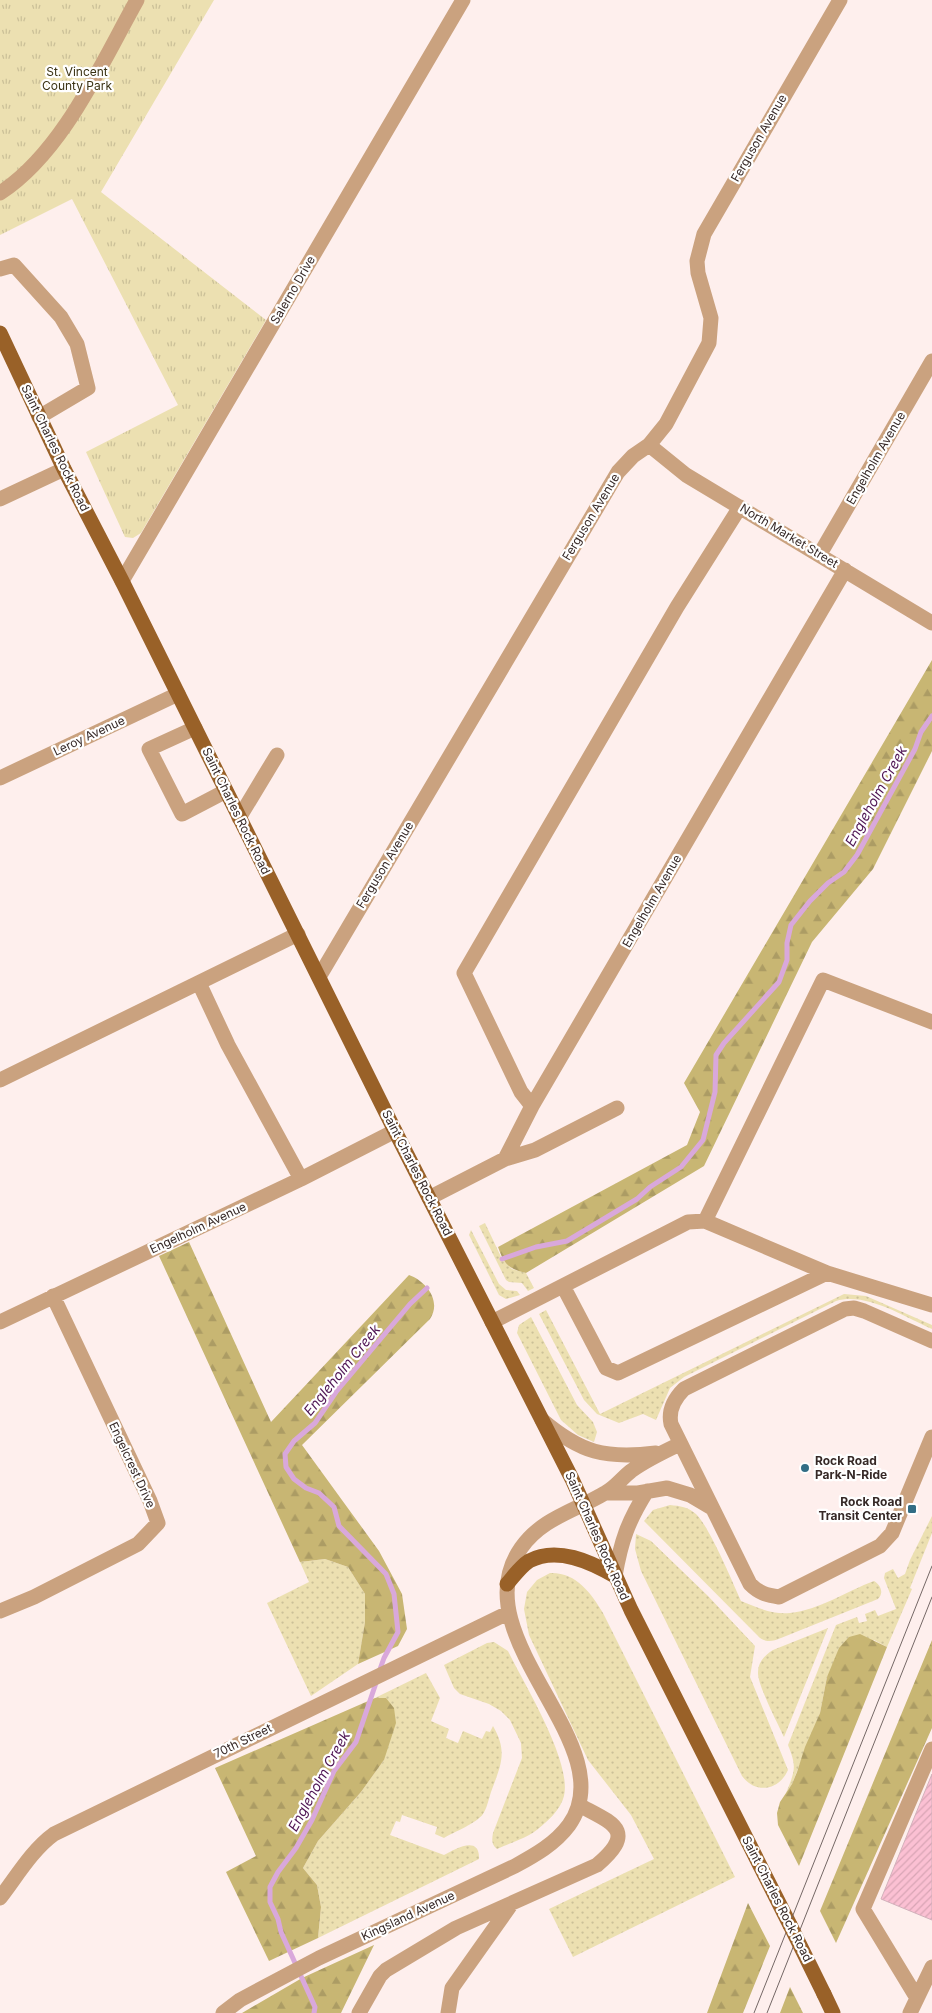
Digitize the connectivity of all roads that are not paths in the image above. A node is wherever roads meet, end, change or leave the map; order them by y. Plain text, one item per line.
1 (137, 0) edge
2 (463, 0) edge
3 (840, 0) edge
4 (0, 193) edge
5 (0, 269) edge
6 (0, 333) edge
7 (932, 361) edge
8 (39, 417) junction
9 (649, 445) junction
10 (64, 469) junction
11 (0, 499) edge
12 (740, 507) junction
13 (820, 554) junction
14 (845, 570) junction
15 (122, 581) junction
16 (932, 623) edge
17 (178, 694) junction
18 (195, 728) junction
19 (277, 755) dead end
20 (0, 778) edge
21 (226, 791) junction
22 (239, 818) junction
23 (298, 934) junction
24 (319, 977) junction
25 (199, 982) junction
26 (932, 1022) edge
27 (0, 1080) edge
28 (532, 1106) junction
29 (616, 1108) dead end
30 (395, 1131) junction
31 (505, 1159) junction
32 (301, 1179) junction
33 (429, 1198) junction
34 (705, 1221) junction
35 (827, 1273) junction
36 (563, 1286) junction
37 (53, 1296) junction
38 (932, 1304) edge
39 (0, 1322) edge
40 (492, 1322) junction
41 (932, 1341) edge
42 (542, 1420) junction
43 (932, 1437) edge
44 (680, 1444) junction
45 (664, 1452) junction
46 (647, 1491) junction
47 (607, 1493) junction
48 (584, 1503) junction
49 (712, 1508) junction
50 (615, 1576) junction
51 (507, 1584) junction
52 (0, 1611) edge
53 (508, 1613) junction
54 (932, 1749) edge
55 (578, 1806) junction
56 (0, 1898) edge
57 (511, 1904) junction
58 (932, 1967) edge
59 (918, 1998) junction
60 (223, 2013) edge
61 (359, 2013) edge
62 (448, 2013) edge
63 (833, 2013) edge
64 (910, 2013) edge

1 - 4 street
2 - 15 street, Salerno Drive
3 - 9 street, Ferguson Avenue
5 - 8 street
6 - 8 main road, Saint Charles Rock Road
7 - 13 street, Engelholm Avenue
8 - 10 main road, Saint Charles Rock Road
9 - 12 street, North Market Street
9 - 24 street, Ferguson Avenue
10 - 11 street
10 - 15 main road, Saint Charles Rock Road
12 - 13 street, North Market Street
12 - 28 street
13 - 14 street, North Market Street
14 - 16 street, North Market Street
14 - 28 street, Engelholm Avenue
15 - 17 main road, Saint Charles Rock Road
17 - 18 main road, Saint Charles Rock Road
17 - 20 street, Leroy Avenue
18 - 21 main road, Saint Charles Rock Road
18 - 21 street
19 - 22 street
21 - 22 main road, Saint Charles Rock Road
22 - 23 main road, Saint Charles Rock Road
23 - 24 main road, Saint Charles Rock Road
23 - 25 street
24 - 30 main road, Saint Charles Rock Road
25 - 27 street
25 - 32 street
26 - 34 street
28 - 31 street, Engelholm Avenue
29 - 31 street
30 - 32 street, Engelholm Avenue
30 - 33 main road, Saint Charles Rock Road
31 - 33 street
32 - 37 street, Engelholm Avenue
33 - 40 main road, Saint Charles Rock Road
34 - 35 street
34 - 36 street
35 - 36 street
35 - 38 street
36 - 40 street
37 - 39 street, Engelholm Avenue
37 - 52 street, Engelcrest Drive
40 - 42 main road, Saint Charles Rock Road
41 - 44 street
42 - 45 street
42 - 48 main road, Saint Charles Rock Road
43 - 49 street
44 - 45 street
44 - 49 street
45 - 47 street
46 - 47 street
46 - 49 street
46 - 50 street
47 - 48 street, Kingsland Avenue
48 - 50 main road, Saint Charles Rock Road
48 - 51 street, Kingsland Avenue
50 - 51 main road
50 - 63 main road, Saint Charles Rock Road, bridge
51 - 53 street, Kingsland Avenue
53 - 55 street, Kingsland Avenue
53 - 56 street, 70th Street
54 - 59 street
55 - 57 street
55 - 60 street, Kingsland Avenue
57 - 61 street
57 - 62 street
58 - 59 street
59 - 64 street

